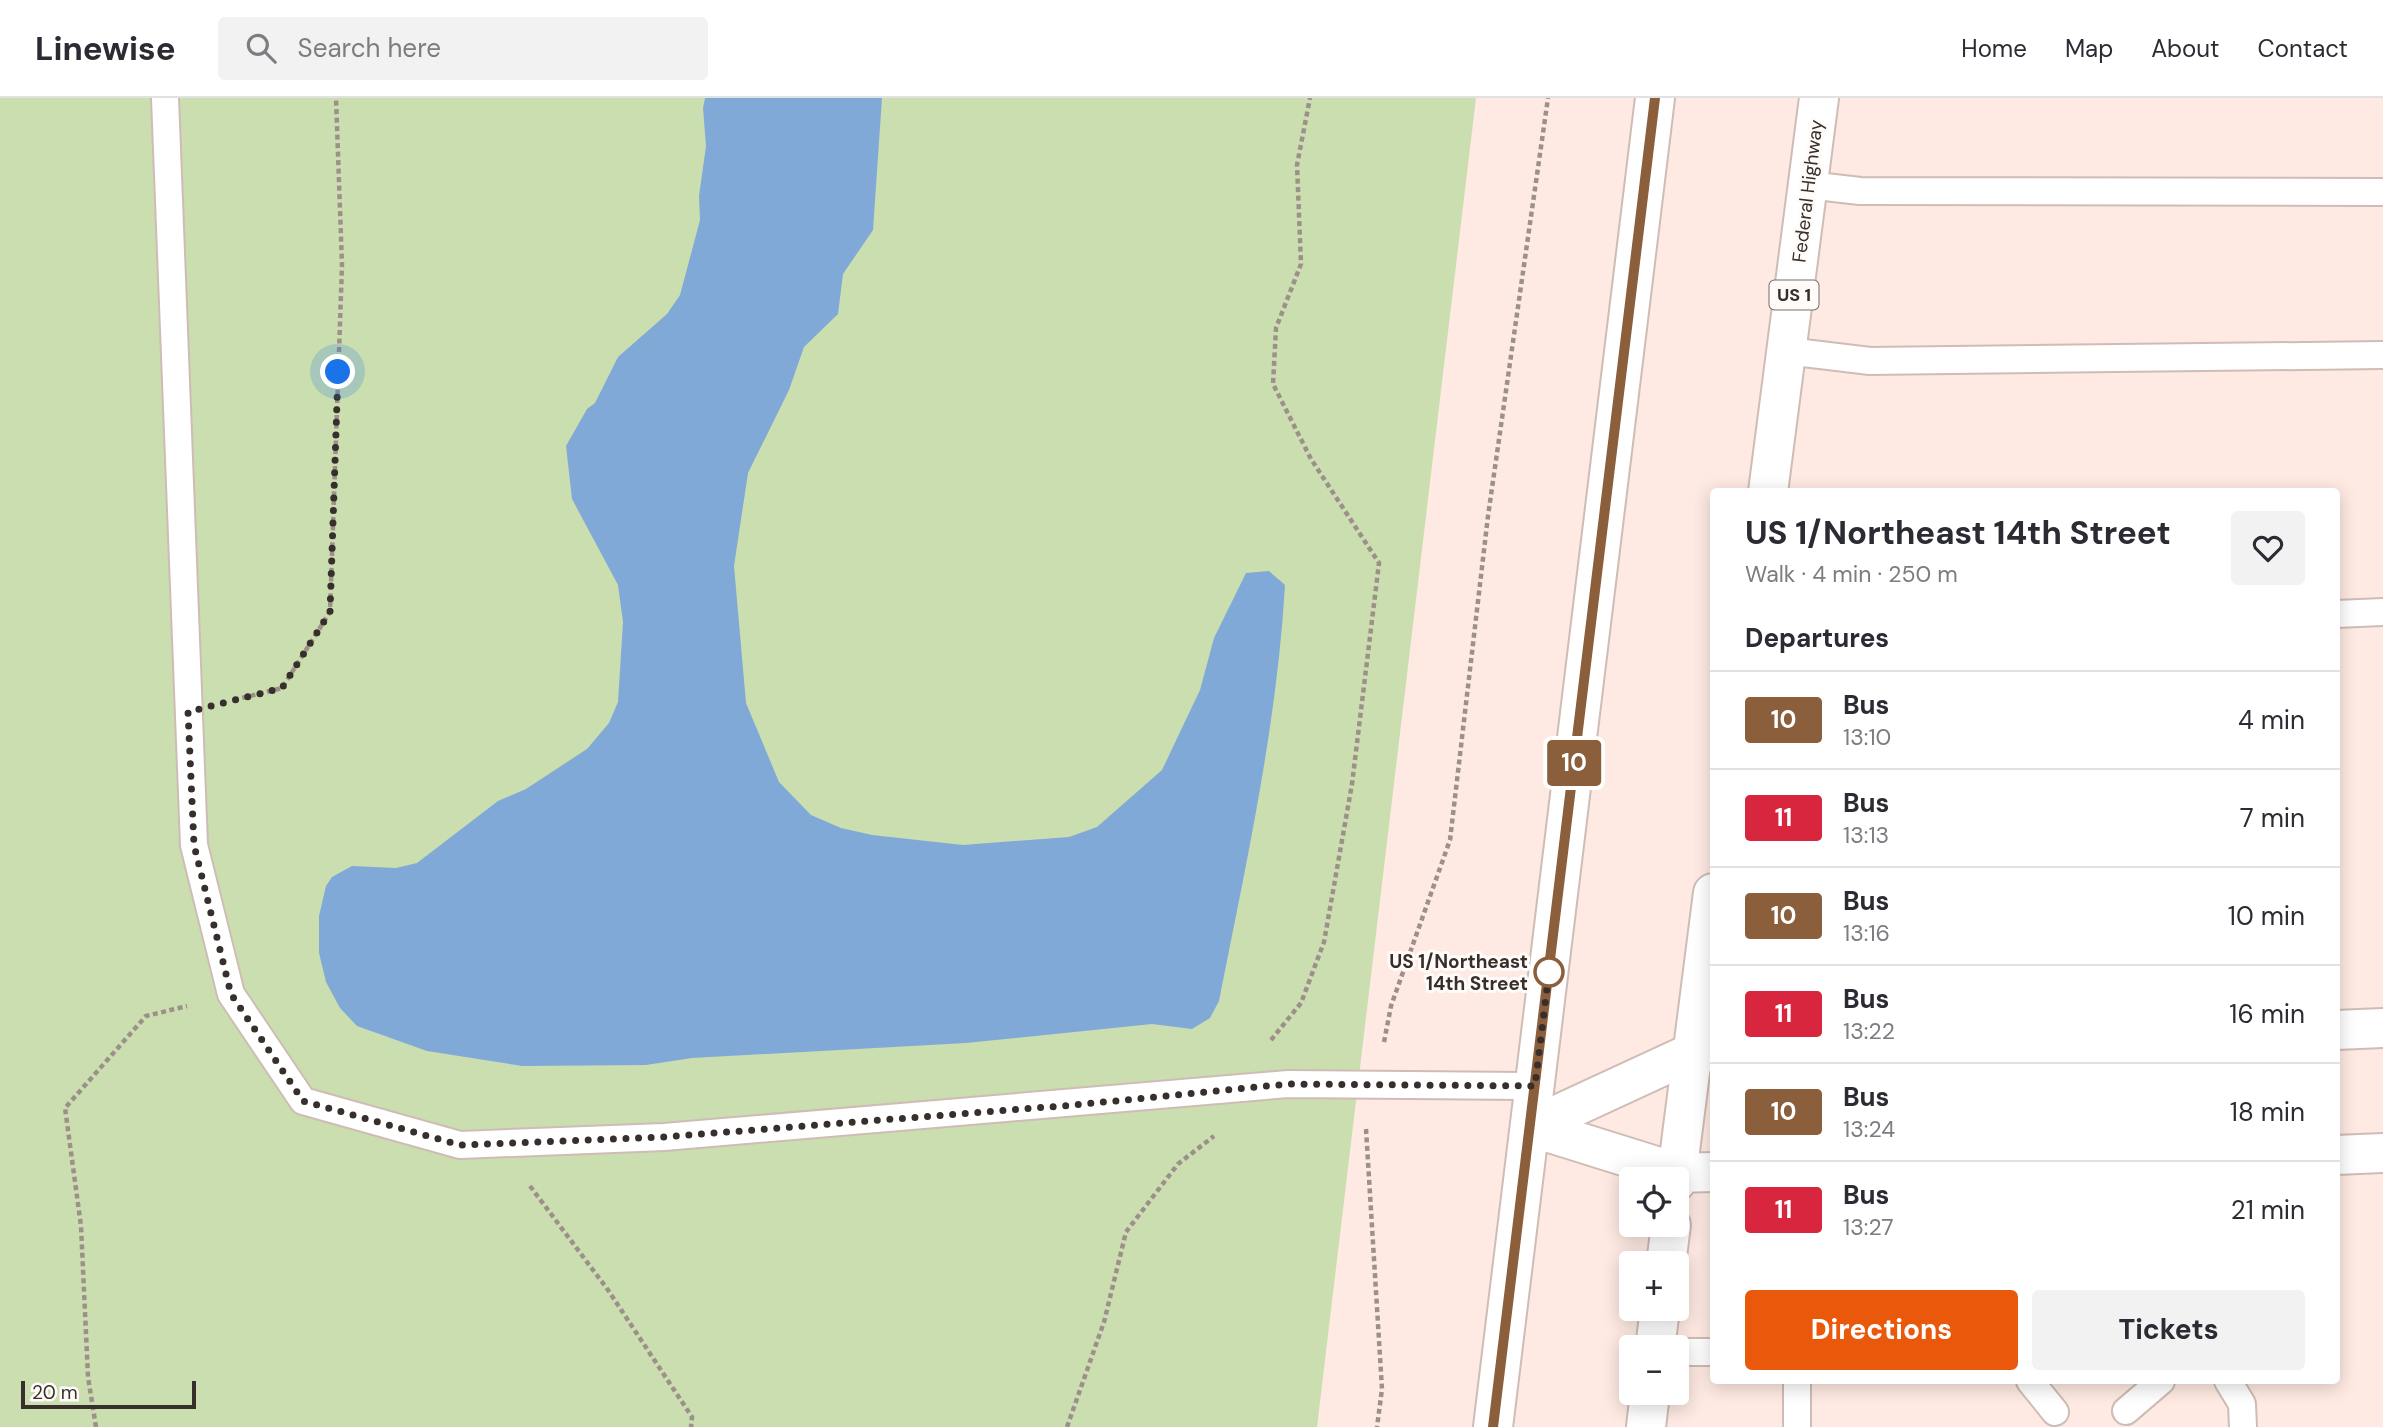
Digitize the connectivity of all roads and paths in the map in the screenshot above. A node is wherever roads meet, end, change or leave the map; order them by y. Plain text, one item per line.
1 (165, 98) edge
2 (337, 98) edge
3 (1310, 98) edge
4 (1548, 98) edge
5 (1656, 98) edge
6 (1819, 98) edge
7 (1808, 185) junction
8 (2383, 192) edge
9 (1787, 351) junction
10 (2383, 355) edge
11 (1769, 488) edge
12 (2383, 612) edge
13 (2340, 614) edge
14 (188, 712) junction
15 (1710, 937) edge
16 (231, 994) junction
17 (2383, 1028) edge
18 (2340, 1030) edge
19 (1702, 1053) edge
20 (1375, 1083) junction
21 (1535, 1086) junction
22 (1230, 1090) junction
23 (1531, 1127) junction
24 (498, 1143) junction
25 (2383, 1153) edge
26 (2340, 1155) edge
27 (1660, 1167) edge
28 (1689, 1176) edge
29 (1689, 1352) edge
30 (1710, 1352) edge
31 (1797, 1384) edge
32 (2032, 1384) edge
33 (2158, 1384) edge
34 (2230, 1384) edge
35 (1649, 1405) edge
36 (2126, 1411) dead end
37 (2055, 1412) dead end
38 (96, 1427) edge
39 (691, 1427) edge
40 (1067, 1427) edge
41 (1377, 1427) edge
42 (1493, 1427) edge
43 (1646, 1427) edge
44 (1797, 1427) edge
45 (2243, 1427) edge

1 - 14 lane
2 - 14 path
3 - 22 path
4 - 20 path
5 - 21 main road
6 - 7 main road, Federal Highway / US 1
7 - 8 lane
7 - 9 main road, Federal Highway / US 1
9 - 10 lane
9 - 11 main road, Federal Highway / US 1
12 - 13 lane
14 - 16 lane
15 - 19 main road
16 - 24 lane
16 - 38 path
17 - 18 main road
19 - 23 main road
19 - 28 main road
20 - 21 lane
20 - 22 lane
20 - 41 path
21 - 23 main road
22 - 24 lane
22 - 40 path
23 - 27 main road
23 - 42 main road
24 - 39 path
25 - 26 main road
29 - 30 lane
31 - 44 lane
32 - 37 lane
33 - 36 lane
34 - 45 lane
35 - 43 main road

